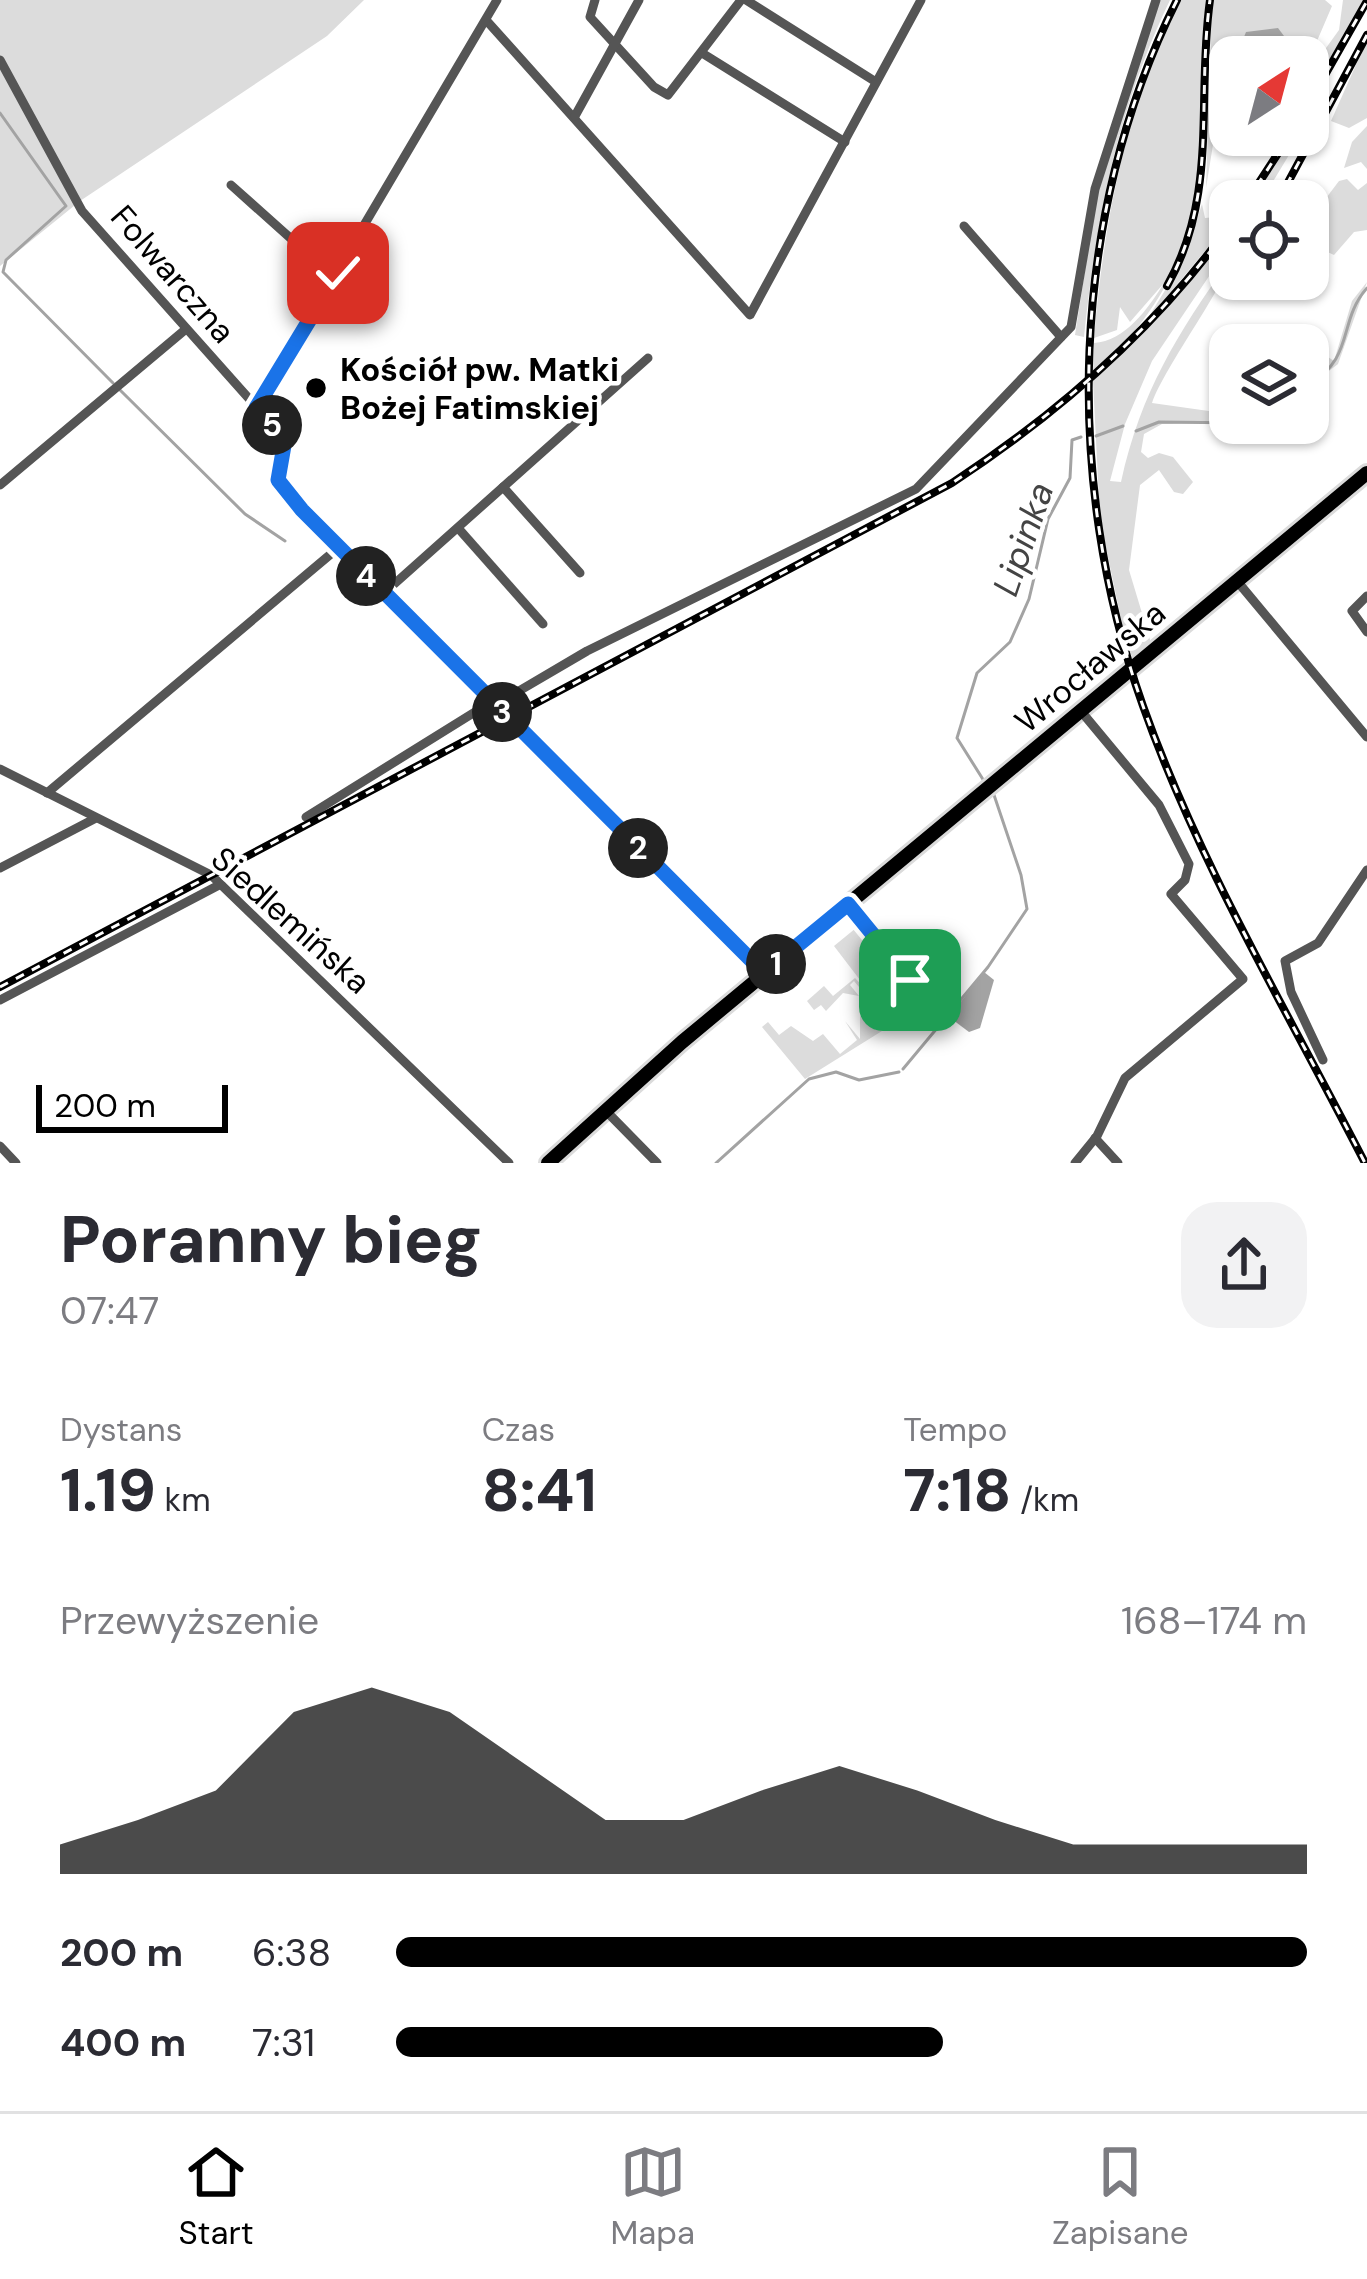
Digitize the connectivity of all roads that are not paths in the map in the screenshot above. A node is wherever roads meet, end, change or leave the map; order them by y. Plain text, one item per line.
1 (497, 0) edge
2 (595, 0) edge
3 (639, 0) edge
4 (743, 0) edge
5 (921, 0) edge
6 (1156, 0) edge
7 (486, 20) junction
8 (615, 44) junction
9 (702, 53) junction
10 (0, 60) edge
11 (876, 82) junction
12 (575, 116) junction
13 (844, 142) junction
14 (231, 185) dead end
15 (964, 226) dead end
16 (335, 278) junction
17 (186, 329) junction
18 (1061, 337) junction
19 (648, 358) dead end
20 (256, 408) junction
21 (1367, 473) edge
22 (0, 485) edge
23 (503, 488) junction
24 (458, 528) junction
25 (338, 548) junction
26 (580, 573) dead end
27 (1237, 581) junction
28 (383, 594) junction
29 (1367, 596) edge
30 (543, 624) dead end
31 (1367, 632) edge
32 (493, 704) junction
33 (1080, 710) junction
34 (1367, 737) edge
35 (0, 769) edge
36 (47, 793) junction
37 (97, 818) junction
38 (306, 818) dead end
39 (0, 868) edge
40 (1367, 870) edge
41 (221, 884) junction
42 (848, 904) junction
43 (764, 973) junction
44 (911, 992) dead end
45 (0, 1000) edge
46 (1323, 1060) dead end
47 (605, 1110) junction
48 (1095, 1138) junction
49 (0, 1146) edge
50 (16, 1163) edge
51 (509, 1163) edge
52 (548, 1163) edge
53 (657, 1163) edge
54 (1076, 1163) edge
55 (1118, 1163) edge

1 - 7 street
2 - 8 street
3 - 8 street
4 - 9 street
4 - 11 street
5 - 11 street
6 - 18 street
7 - 12 street
7 - 16 street
8 - 9 street
8 - 12 street
9 - 13 street
10 - 17 street, Folwarczna
11 - 13 street
12 - 13 street
14 - 16 street
15 - 18 street
16 - 20 street
17 - 20 street, Folwarczna
17 - 22 street
18 - 32 street
19 - 23 street
20 - 25 street, Folwarczna
21 - 27 main road, Wrocławska
23 - 24 street
23 - 26 street
24 - 28 street
24 - 30 street
25 - 28 street, Folwarczna
25 - 36 street
27 - 33 main road, Wrocławska
27 - 34 street
28 - 32 street, Folwarczna
29 - 31 street
32 - 38 street
32 - 43 street, Folwarczna
33 - 42 main road, Wrocławska
33 - 48 street
35 - 36 street, Siedlemińska
36 - 37 street, Siedlemińska
37 - 39 street
37 - 41 street, Siedlemińska
40 - 46 street
41 - 45 street
41 - 51 street, Siedlemińska
42 - 43 main road, Wrocławska
42 - 44 street
43 - 47 main road, Wrocławska
47 - 52 main road, Wrocławska
47 - 53 street
48 - 54 street
48 - 55 street
49 - 50 street

